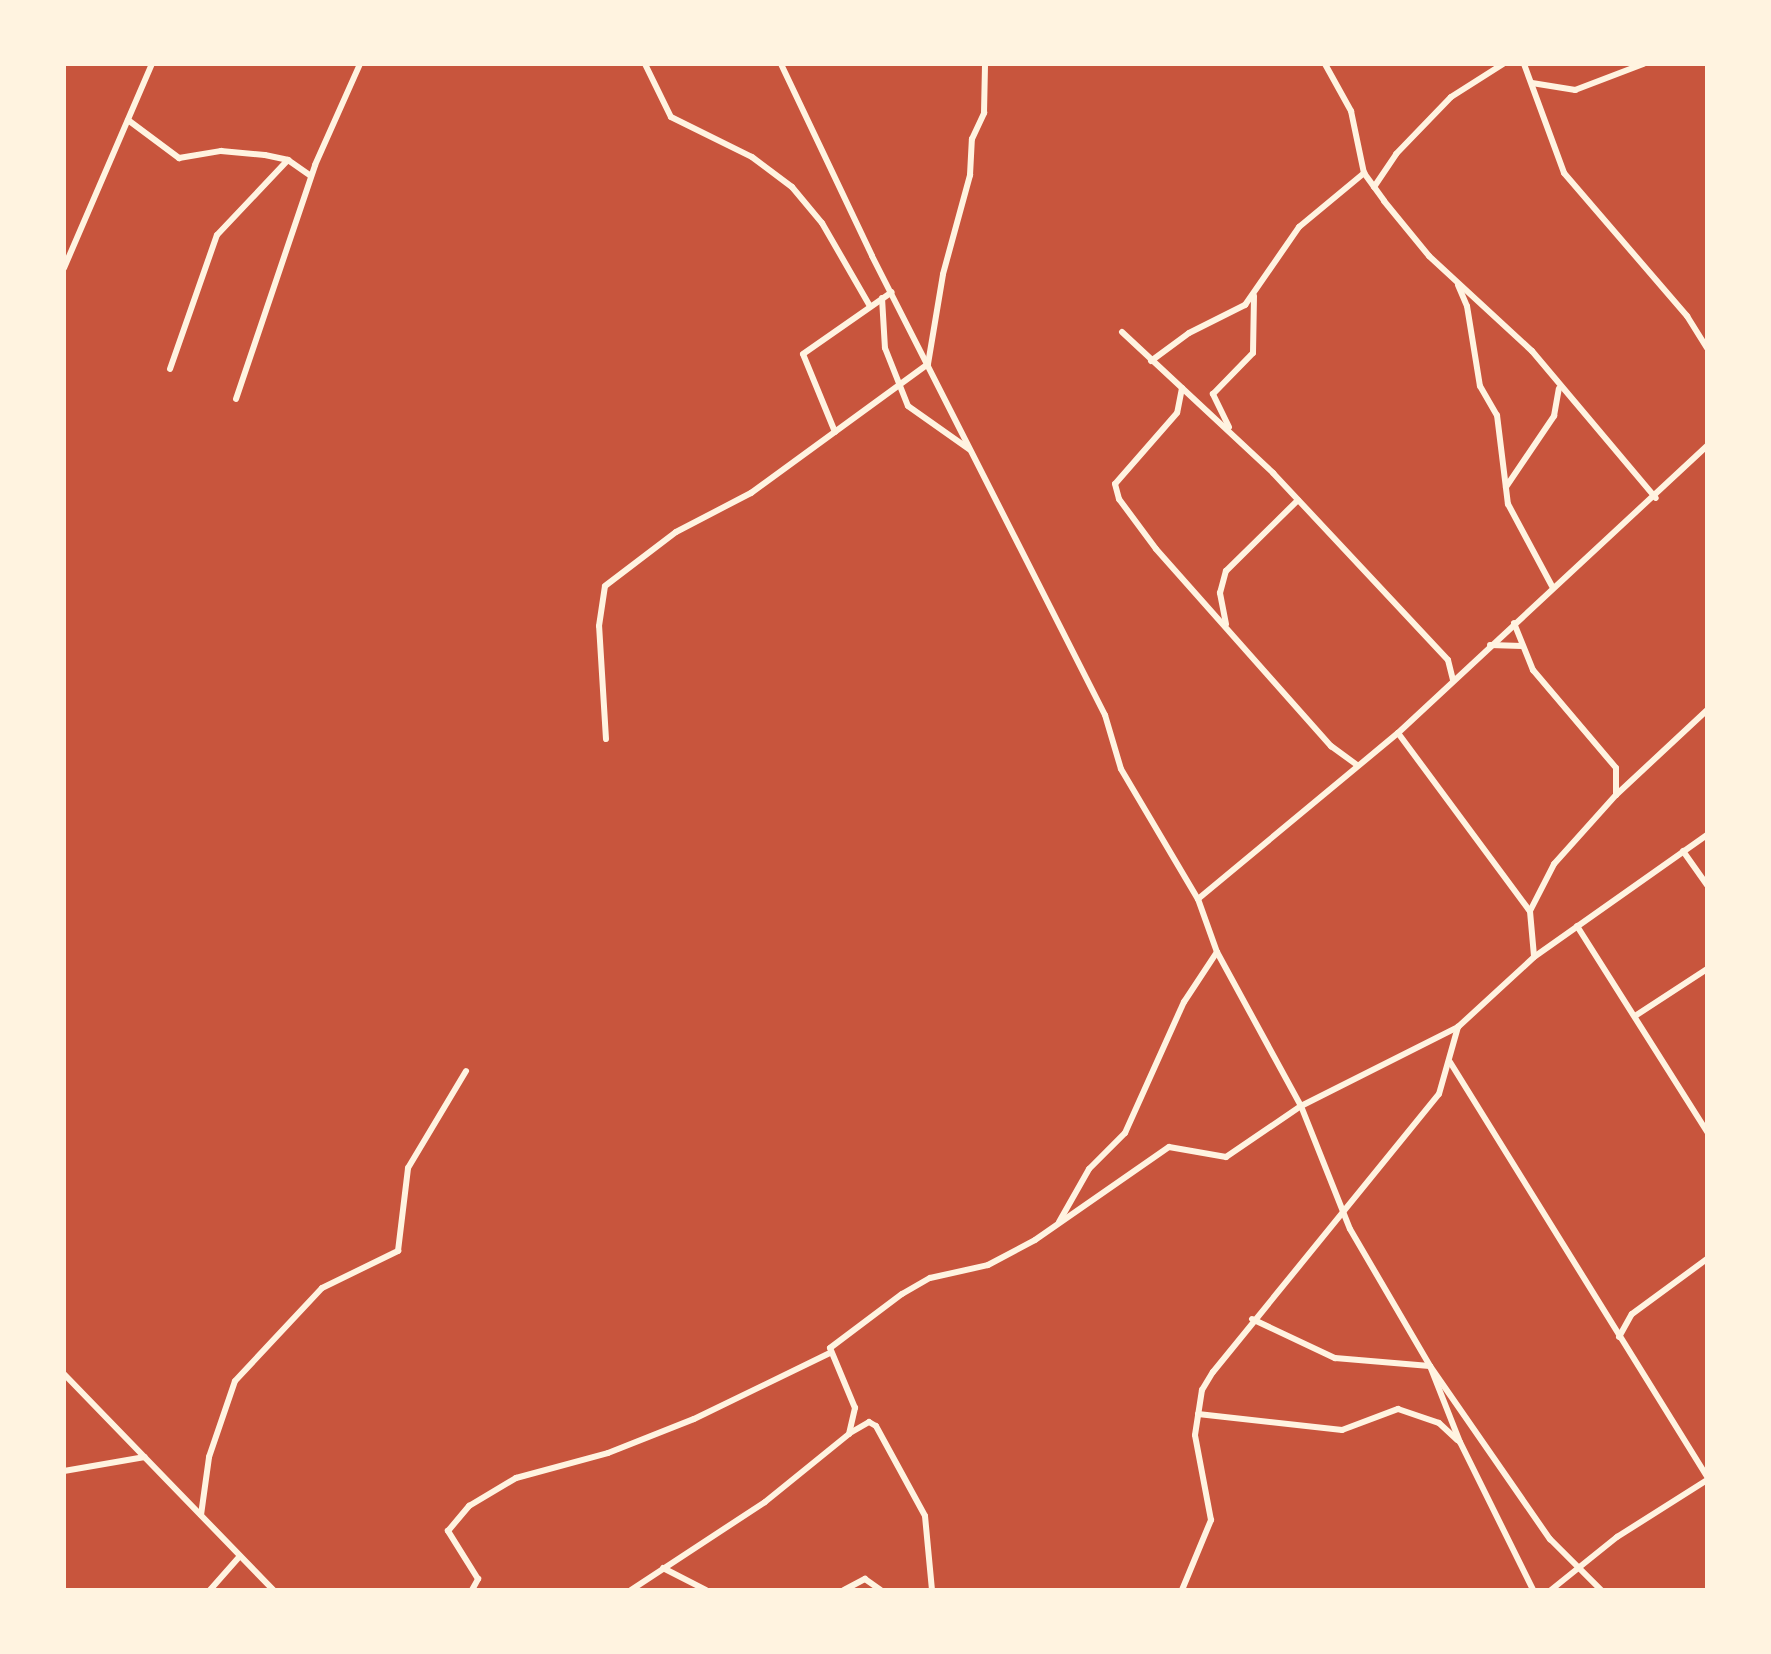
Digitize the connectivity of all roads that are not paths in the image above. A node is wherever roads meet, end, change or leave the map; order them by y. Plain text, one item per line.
1 (152, 64) edge
2 (360, 64) edge
3 (642, 64) edge
4 (781, 64) edge
5 (985, 64) edge
6 (1325, 64) edge
7 (1503, 64) edge
8 (1524, 64) edge
9 (1643, 64) edge
10 (1532, 83) junction
11 (128, 120) junction
12 (288, 160) junction
13 (1364, 173) junction
14 (311, 176) junction
15 (1374, 187) junction
16 (64, 268) edge
17 (1457, 281) junction
18 (892, 292) junction
19 (1254, 296) junction
20 (882, 298) junction
21 (870, 306) junction
22 (1122, 332) dead end
23 (1707, 348) edge
24 (1151, 361) junction
25 (928, 364) junction
26 (170, 369) dead end
27 (1558, 385) junction
28 (1182, 388) junction
29 (900, 389) junction
30 (236, 399) dead end
31 (1230, 429) junction
32 (835, 432) junction
33 (1707, 446) edge
34 (972, 450) junction
35 (1506, 487) junction
36 (1656, 498) junction
37 (1298, 500) junction
38 (1552, 586) junction
39 (1514, 623) junction
40 (1226, 627) junction
41 (1490, 645) junction
42 (1522, 646) junction
43 (1448, 660) junction
44 (1469, 665) junction
45 (1453, 680) junction
46 (1707, 710) edge
47 (1398, 733) junction
48 (606, 739) dead end
49 (1357, 765) junction
50 (1616, 795) junction
51 (1707, 835) edge
52 (1683, 851) junction
53 (1707, 885) edge
54 (1198, 899) junction
55 (1530, 911) junction
56 (1577, 926) junction
57 (1217, 952) junction
58 (1534, 957) junction
59 (1707, 969) edge
60 (1635, 1016) junction
61 (1458, 1027) junction
62 (1450, 1062) junction
63 (466, 1071) dead end
64 (1301, 1106) junction
65 (1707, 1132) edge
66 (1345, 1214) junction
67 (1057, 1225) junction
68 (1707, 1259) edge
69 (1252, 1319) junction
70 (1619, 1337) junction
71 (830, 1353) junction
72 (1430, 1366) junction
73 (64, 1374) edge
74 (1198, 1414) junction
75 (849, 1434) junction
76 (1460, 1442) junction
77 (145, 1457) junction
78 (64, 1471) edge
79 (1707, 1478) edge
80 (201, 1515) junction
81 (240, 1556) junction
82 (1578, 1567) junction
83 (663, 1568) junction
84 (210, 1590) edge
85 (273, 1590) edge
86 (472, 1590) edge
87 (631, 1590) edge
88 (706, 1590) edge
89 (844, 1590) edge
90 (881, 1590) edge
91 (932, 1590) edge
92 (1182, 1590) edge
93 (1533, 1590) edge
94 (1551, 1590) edge
95 (1601, 1590) edge

1 - 11 street
2 - 14 street
3 - 21 street
4 - 18 street
5 - 25 street
6 - 13 street
7 - 15 street
8 - 10 street
9 - 10 street
10 - 23 street
11 - 12 street
11 - 16 street
12 - 14 street
12 - 26 street
13 - 15 street
13 - 19 street
14 - 30 street
15 - 17 street
17 - 27 street
17 - 35 street
18 - 20 street
18 - 25 street
19 - 24 street
19 - 31 street
20 - 21 street
20 - 29 street
21 - 32 street
22 - 24 street
24 - 28 street
25 - 29 street
25 - 34 street
27 - 35 street
27 - 36 street
28 - 31 street
28 - 40 street
29 - 32 street
29 - 34 street
31 - 37 street
32 - 48 street
33 - 36 street
34 - 54 street
35 - 38 street
36 - 38 street
37 - 40 street
37 - 43 street
38 - 39 street
39 - 41 street
39 - 42 street
40 - 49 street
41 - 42 street
41 - 44 street
42 - 50 street
43 - 44 street
43 - 45 street
44 - 45 street
45 - 47 street
46 - 50 street
47 - 49 street
47 - 55 street
49 - 54 street
50 - 55 street
51 - 52 street
52 - 53 street
52 - 56 street
54 - 57 street
55 - 58 street
56 - 58 street
56 - 60 street
57 - 64 street
57 - 67 street
58 - 61 street
59 - 60 street
60 - 65 street
61 - 62 street
61 - 64 street
62 - 66 street
62 - 70 street
63 - 80 street
64 - 66 street
64 - 67 street
66 - 69 street
66 - 72 street
67 - 71 street
68 - 70 street
69 - 72 street
69 - 74 street
70 - 79 street
71 - 75 street
71 - 86 street
72 - 76 street
72 - 82 street
73 - 77 street
74 - 76 street
74 - 92 street
75 - 83 street
75 - 91 street
76 - 93 street
77 - 78 street
77 - 80 street
79 - 82 street
80 - 81 street
81 - 84 street
81 - 85 street
82 - 94 street
82 - 95 street
83 - 87 street
83 - 88 street
89 - 90 street

